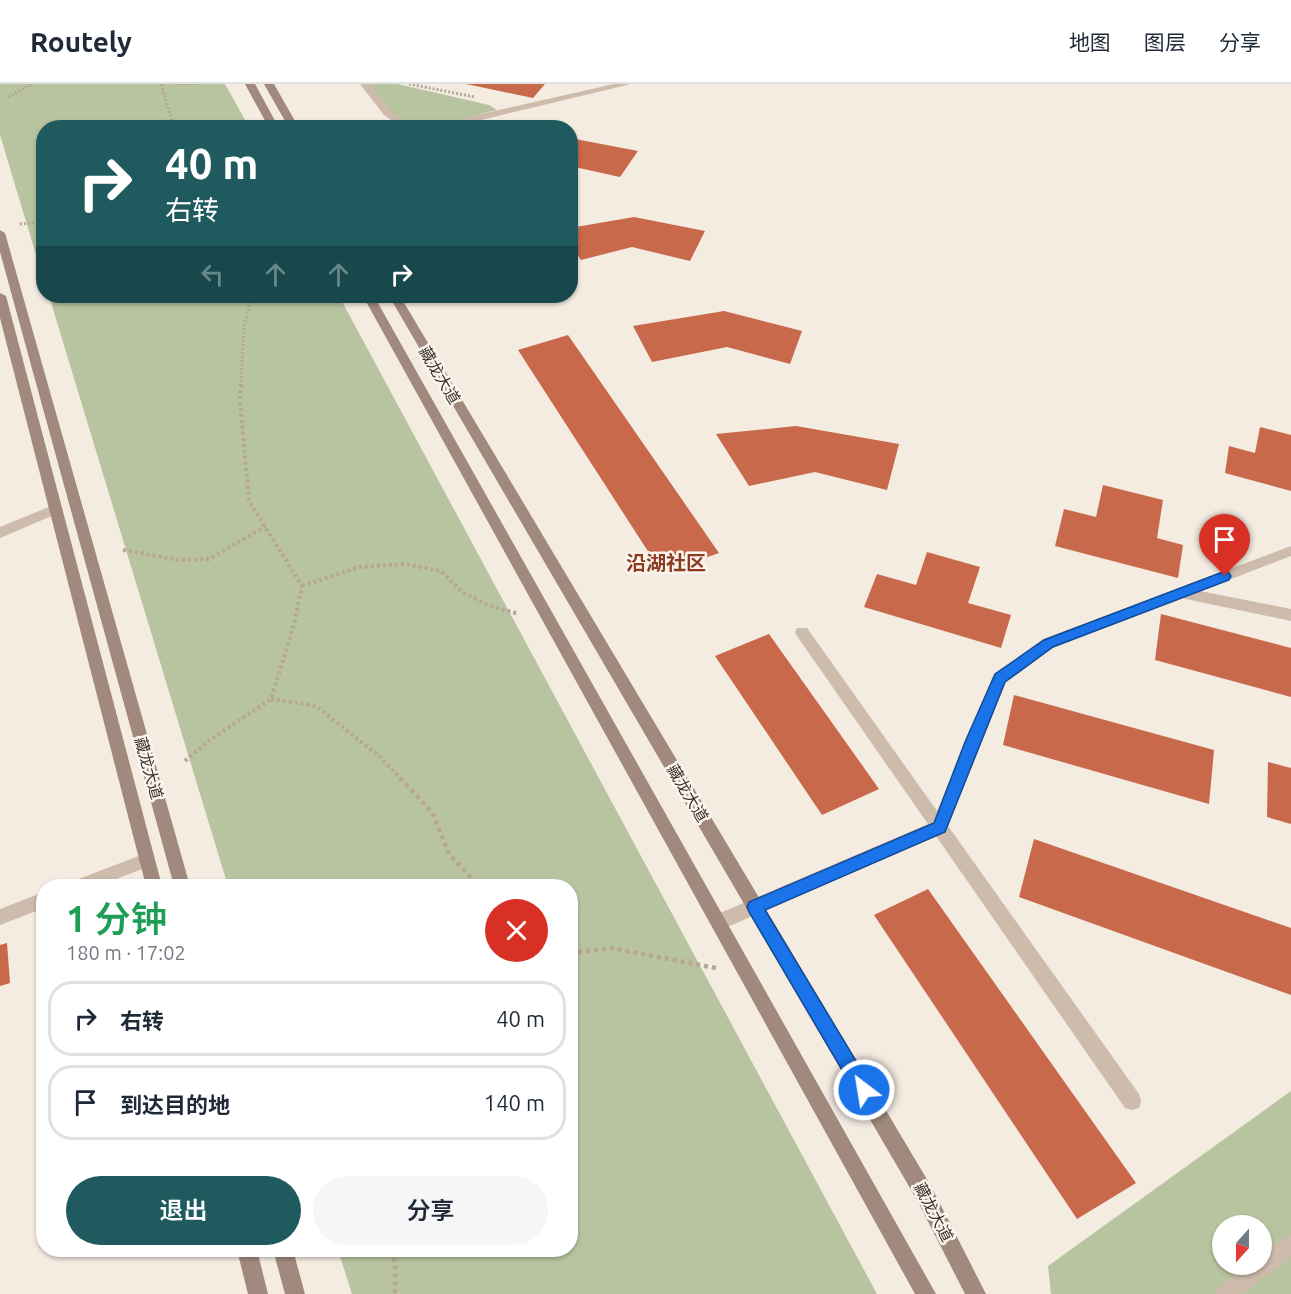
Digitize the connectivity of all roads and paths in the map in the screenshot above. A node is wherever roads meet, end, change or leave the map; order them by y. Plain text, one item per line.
1 (33, 84) edge
2 (161, 84) edge
3 (177, 84) edge
4 (197, 84) edge
5 (250, 84) edge
6 (268, 84) edge
7 (365, 84) edge
8 (409, 84) edge
9 (626, 84) edge
10 (8, 97) dead end
11 (511, 110) junction
12 (172, 120) edge
13 (270, 120) edge
14 (289, 120) edge
15 (394, 120) edge
16 (468, 120) edge
17 (36, 223) edge
18 (20, 224) dead end
19 (0, 233) edge
20 (0, 296) edge
21 (250, 303) edge
22 (372, 303) edge
23 (398, 303) edge
24 (56, 509) junction
25 (266, 526) junction
26 (0, 533) edge
27 (123, 550) dead end
28 (1291, 551) edge
29 (302, 586) junction
30 (1180, 593) junction
31 (1291, 615) edge
32 (528, 616) dead end
33 (802, 632) dead end
34 (271, 699) junction
35 (185, 761) dead end
36 (939, 827) junction
37 (147, 860) junction
38 (97, 879) edge
39 (152, 879) edge
40 (180, 879) edge
41 (470, 879) edge
42 (36, 903) edge
43 (755, 907) junction
44 (0, 917) edge
45 (719, 922) junction
46 (578, 952) edge
47 (740, 960) junction
48 (1132, 1101) dead end
49 (1291, 1244) edge
50 (249, 1257) edge
51 (285, 1257) edge
52 (393, 1257) edge
53 (258, 1294) edge
54 (295, 1294) edge
55 (395, 1294) edge
56 (926, 1294) edge
57 (976, 1294) edge
58 (1225, 1294) edge

1 - 10 path
2 - 12 path
3 - 4 path
5 - 13 main road
6 - 14 main road
7 - 15 street
8 - 11 path
9 - 11 street
11 - 16 street
17 - 18 path
19 - 40 main road, 藏龙大道
20 - 24 main road, 藏龙大道
21 - 25 path
22 - 45 main road, 藏龙大道
23 - 43 main road, 藏龙大道
24 - 26 street
24 - 37 main road, 藏龙大道
25 - 27 path
25 - 29 path
28 - 30 street
29 - 32 path
29 - 34 path
30 - 31 street
30 - 36 street
33 - 36 street
34 - 35 path
34 - 41 path
36 - 43 street
36 - 48 street
37 - 38 street
37 - 39 main road, 藏龙大道
42 - 44 street
43 - 45 street
43 - 57 main road, 藏龙大道
45 - 47 main road, 藏龙大道
46 - 47 path
47 - 56 main road, 藏龙大道
49 - 58 street
50 - 53 main road
51 - 54 main road
52 - 55 path

